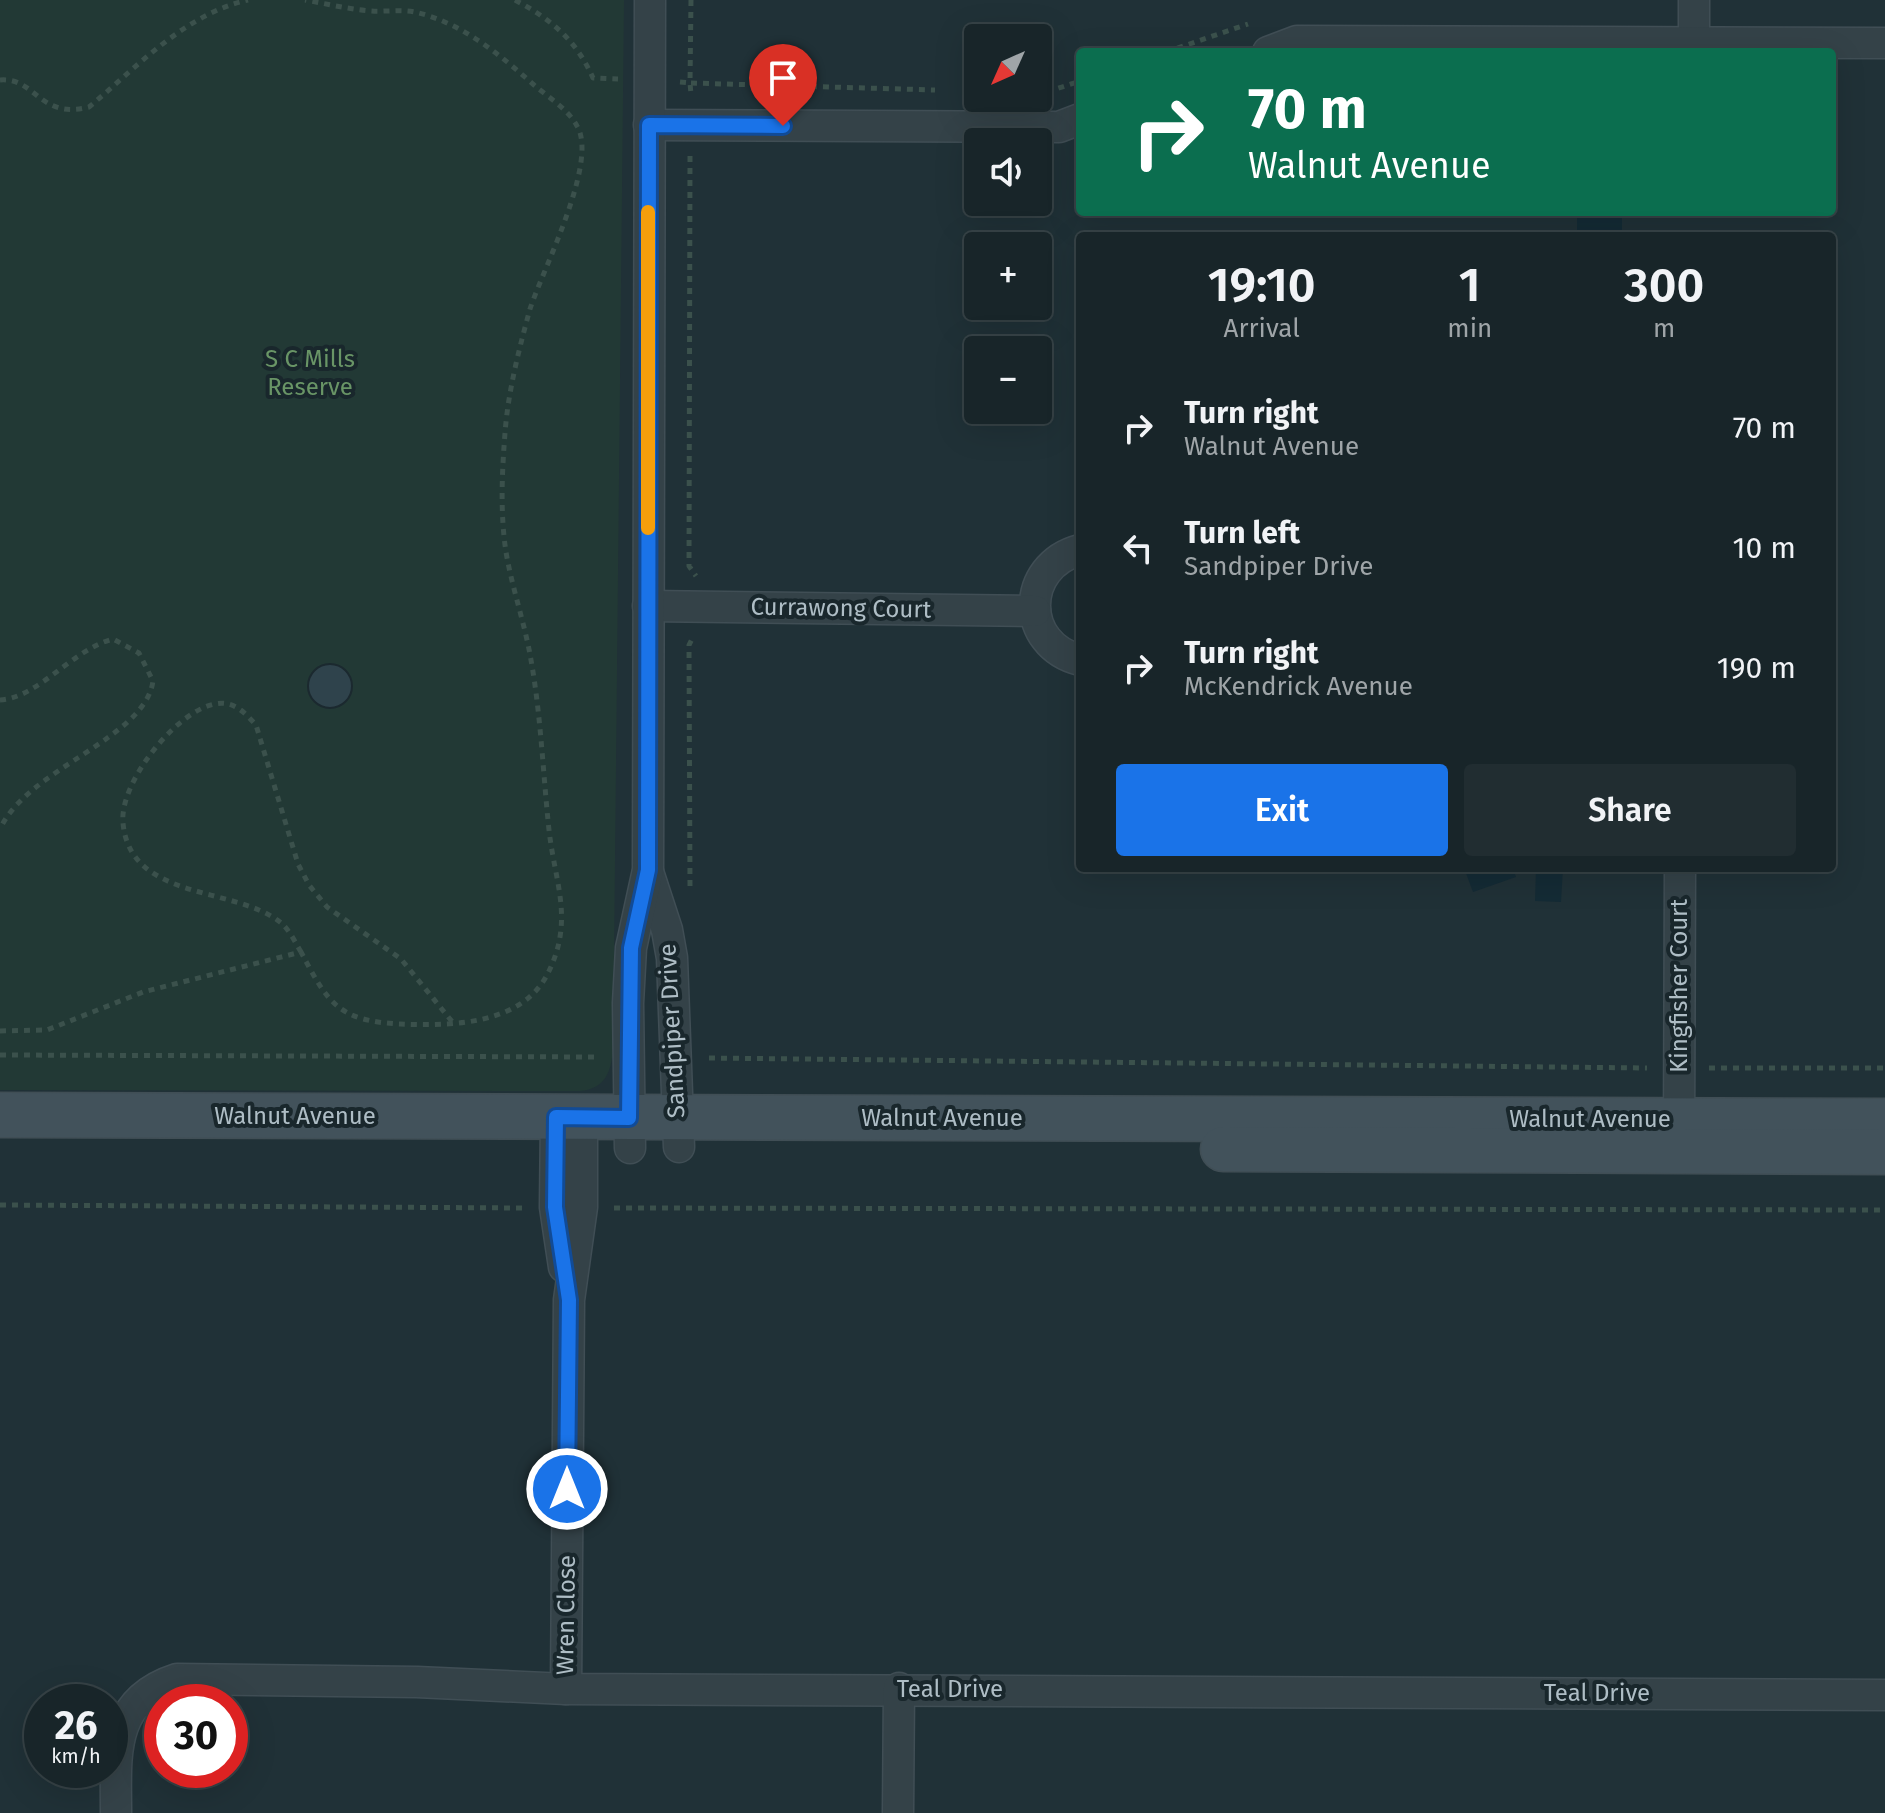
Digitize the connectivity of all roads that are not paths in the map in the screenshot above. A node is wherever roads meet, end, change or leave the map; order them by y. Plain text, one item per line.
1 (650, 0) edge
2 (1694, 0) edge
3 (1694, 43) junction
4 (1885, 43) edge
5 (1279, 48) edge
6 (1076, 121) edge
7 (649, 125) junction
8 (1076, 552) edge
9 (648, 606) junction
10 (1035, 611) junction
11 (1076, 658) edge
12 (648, 870) junction
13 (1680, 872) edge
14 (0, 1115) edge
15 (1885, 1121) edge
16 (569, 1132) junction
17 (677, 1132) junction
18 (630, 1133) junction
19 (1679, 1136) junction
20 (0, 1145) edge
21 (1885, 1152) edge
22 (899, 1688) junction
23 (566, 1689) junction
24 (1885, 1695) edge
25 (116, 1813) edge
26 (898, 1813) edge

1 - 7 street, Sandpiper Drive
2 - 3 street
3 - 4 street
3 - 5 street
6 - 7 street
7 - 9 street, Sandpiper Drive
8 - 10 street
9 - 10 street, Currawong Court
9 - 12 street, Sandpiper Drive
10 - 11 street
12 - 17 street, Sandpiper Drive
12 - 18 street, Sandpiper Drive
13 - 19 street, Kingfisher Court
14 - 16 street, Walnut Avenue
15 - 19 street, Walnut Avenue
16 - 18 street, Walnut Avenue
16 - 20 street, Walnut Avenue
16 - 23 street, Wren Close
17 - 18 street, Walnut Avenue
17 - 19 street, Walnut Avenue
19 - 21 street, Walnut Avenue
22 - 23 street, Teal Drive
22 - 24 street, Teal Drive
22 - 26 street
23 - 25 street, Teal Drive

